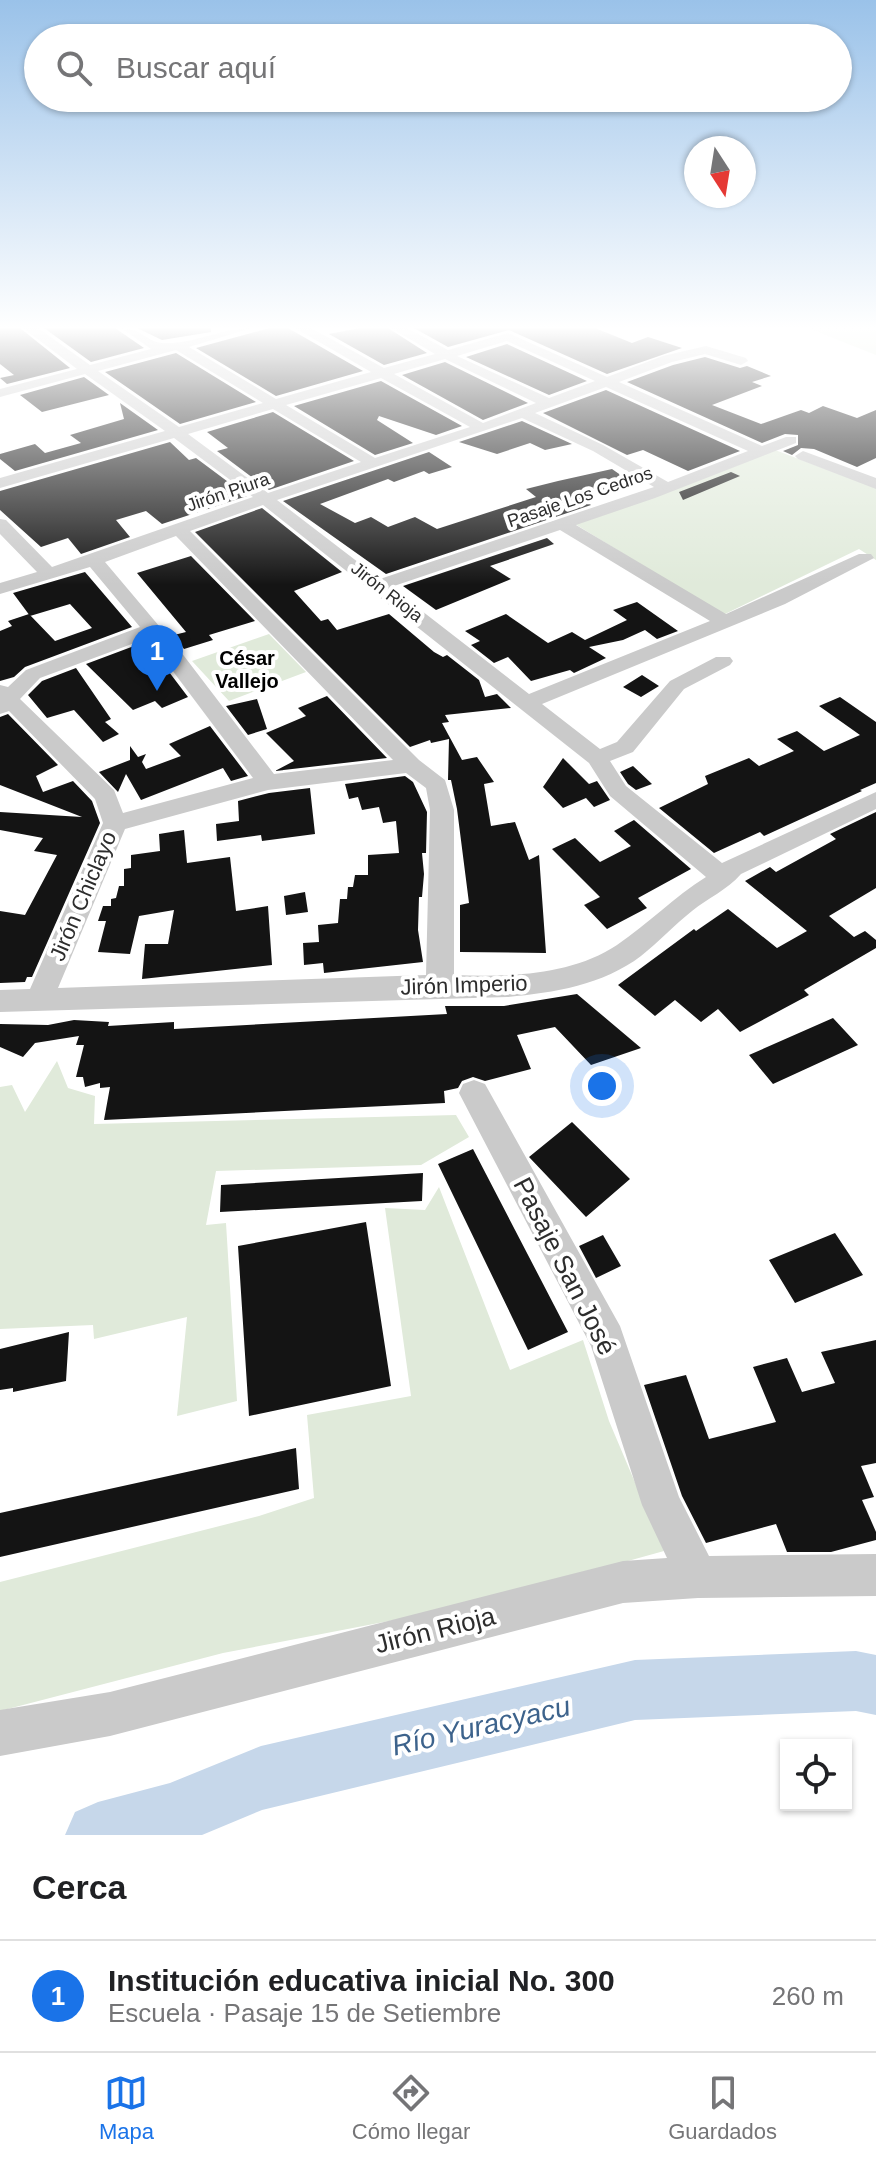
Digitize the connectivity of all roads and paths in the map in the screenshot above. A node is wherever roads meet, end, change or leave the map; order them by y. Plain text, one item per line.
1 (149, 414) edge
2 (240, 414) edge
3 (294, 414) edge
4 (457, 414) edge
5 (517, 414) edge
6 (524, 414) edge
7 (680, 414) edge
8 (482, 428) junction
9 (177, 432) junction
10 (791, 440) dead end
11 (760, 451) junction
12 (803, 456) dead end
13 (373, 463) junction
14 (0, 483) edge
15 (876, 484) edge
16 (667, 488) junction
17 (264, 499) junction
18 (0, 524) edge
19 (562, 524) junction
20 (179, 530) junction
21 (865, 558) dead end
22 (94, 560) junction
23 (48, 573) junction
24 (380, 585) junction
25 (0, 589) edge
26 (724, 621) junction
27 (151, 630) junction
28 (723, 661) dead end
29 (3, 699) edge
30 (526, 703) junction
31 (597, 758) junction
32 (411, 765) junction
33 (268, 782) junction
34 (876, 800) edge
35 (115, 823) junction
36 (724, 878) junction
37 (440, 986) junction
38 (0, 1001) edge
39 (38, 1001) junction
40 (474, 1093) dead end
41 (876, 1575) edge
42 (698, 1577) junction
43 (0, 1733) edge

1 - 9 street, Jirón Rioja
2 - 9 street
3 - 13 street
4 - 8 street
5 - 8 street, Jirón Piura
6 - 16 street
7 - 11 street
8 - 13 street, Jirón Piura
9 - 14 street
9 - 17 street, Jirón Rioja
10 - 11 street, Pasaje Los Cedros
11 - 16 street, Pasaje Los Cedros
12 - 15 street
13 - 17 street, Jirón Piura
16 - 19 street, Pasaje Los Cedros
17 - 20 street, Jirón Piura
17 - 24 street, Jirón Rioja
18 - 23 street
19 - 24 street, Pasaje Los Cedros
19 - 26 street
20 - 22 street, Jirón Piura
20 - 32 street
21 - 26 street
22 - 23 street, Jirón Piura
22 - 27 street
23 - 25 street, Jirón Piura
24 - 30 street, Jirón Rioja
26 - 30 street
27 - 29 street
27 - 33 street
28 - 31 street
29 - 35 street, Jirón Chiclayo
30 - 31 street, Jirón Rioja
31 - 36 street, Jirón Rioja
32 - 33 street
32 - 37 street
33 - 35 street
34 - 36 street, Jirón Imperio
35 - 39 street, Jirón Chiclayo
36 - 37 street, Jirón Imperio
37 - 39 street, Jirón Imperio
38 - 39 street, Jirón Imperio
40 - 42 street, Pasaje San José
41 - 42 street, Jirón Rioja
42 - 43 street, Jirón Rioja

